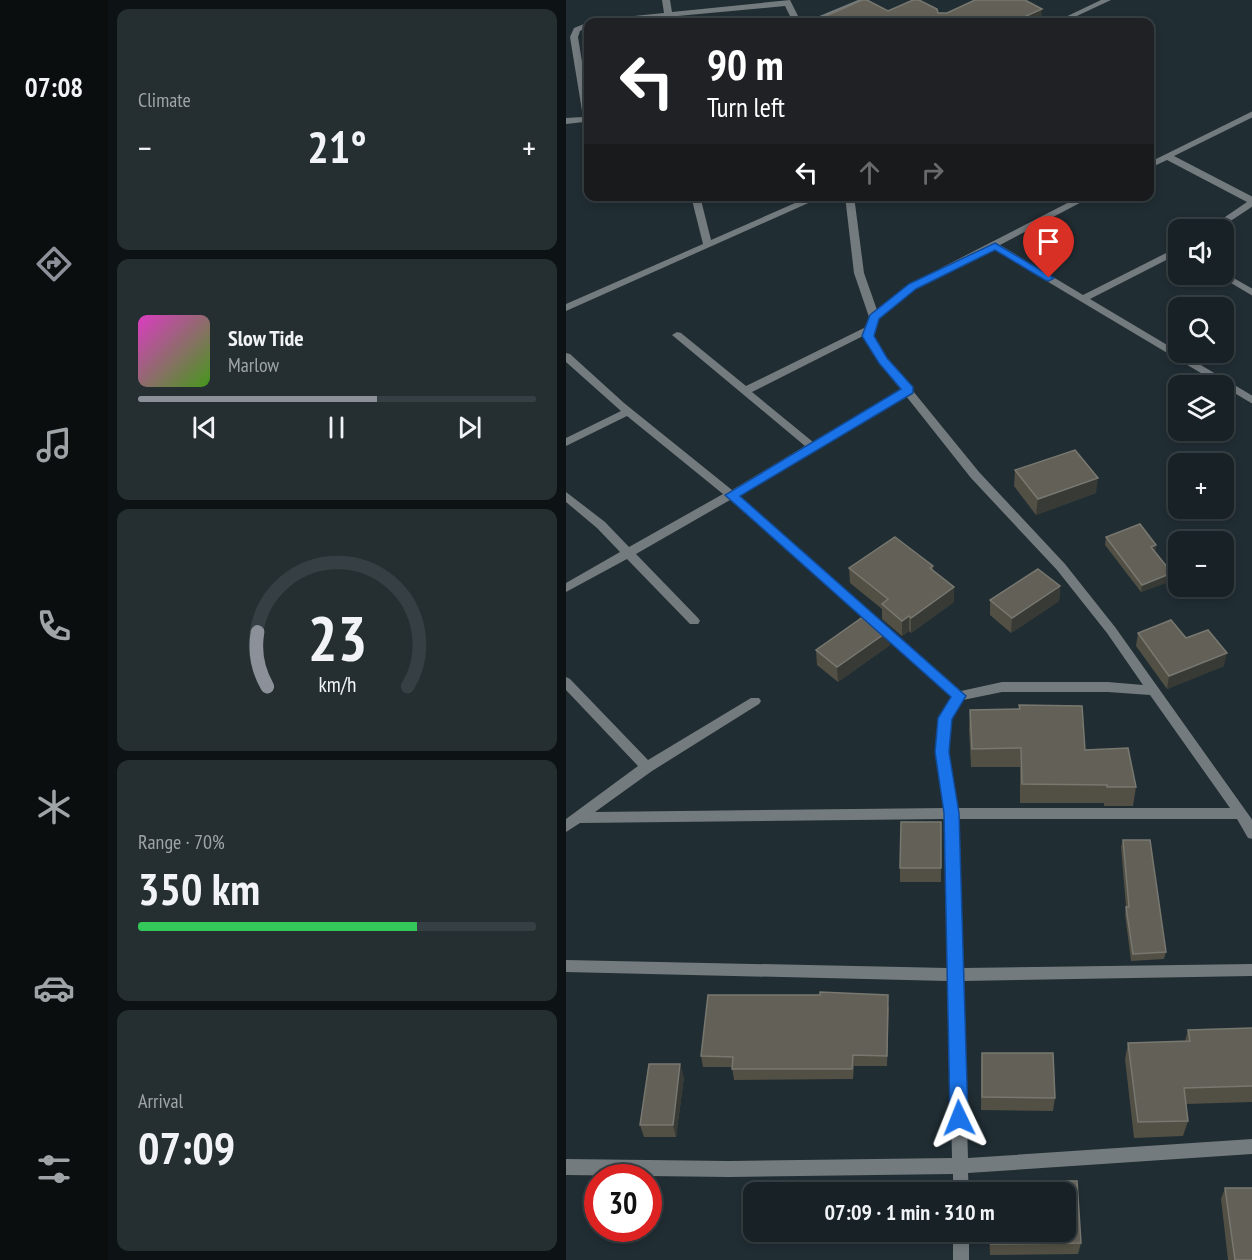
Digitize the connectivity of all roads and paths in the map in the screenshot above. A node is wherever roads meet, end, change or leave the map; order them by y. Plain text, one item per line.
1 (666, 0) edge
2 (865, 0) edge
3 (1107, 0) edge
4 (786, 1) edge
5 (668, 15) junction
6 (636, 18) edge
7 (795, 18) edge
8 (819, 18) edge
9 (1068, 18) edge
10 (584, 26) edge
11 (584, 67) edge
12 (1253, 113) edge
13 (584, 120) edge
14 (566, 121) edge
15 (1166, 156) junction
16 (1154, 163) edge
17 (696, 201) edge
18 (809, 201) edge
19 (849, 201) edge
20 (1080, 201) edge
21 (1253, 201) edge
22 (1226, 219) edge
23 (708, 245) junction
24 (995, 246) junction
25 (1168, 255) edge
26 (1234, 282) edge
27 (1253, 293) edge
28 (1085, 298) junction
29 (566, 308) edge
30 (872, 322) junction
31 (677, 335) dead end
32 (566, 356) edge
33 (908, 390) junction
34 (745, 391) junction
35 (1253, 401) edge
36 (629, 411) junction
37 (566, 442) edge
38 (813, 447) junction
39 (731, 495) junction
40 (566, 496) edge
41 (627, 552) junction
42 (566, 588) edge
43 (694, 621) dead end
44 (566, 682) edge
45 (1155, 691) junction
46 (959, 696) junction
47 (755, 701) dead end
48 (647, 767) junction
49 (951, 813) junction
50 (1241, 814) junction
51 (572, 822) edge
52 (1253, 834) edge
53 (566, 966) edge
54 (1253, 970) edge
55 (955, 975) junction
56 (1253, 1146) edge
57 (960, 1166) junction
58 (566, 1167) edge
59 (961, 1182) edge
60 (961, 1242) edge
61 (961, 1260) edge

1 - 5 street
2 - 8 street
3 - 9 street
4 - 5 street
4 - 7 street
5 - 6 street
10 - 11 street
12 - 15 street
13 - 14 street
15 - 16 street
15 - 21 street
17 - 23 street
18 - 23 street
19 - 30 street
20 - 24 street
21 - 22 street
23 - 29 street
24 - 28 street
24 - 30 street
25 - 28 street
26 - 27 street
28 - 35 street
30 - 33 street
30 - 34 street
31 - 34 street
32 - 36 street
33 - 38 street
33 - 45 street
34 - 38 street
36 - 37 street
36 - 39 street
38 - 39 street
39 - 41 street
39 - 46 street
40 - 41 street
41 - 42 street
41 - 43 street
44 - 48 street
45 - 46 street
45 - 50 street
46 - 49 street
47 - 48 street
48 - 51 street
49 - 50 street
49 - 51 street
49 - 55 street
50 - 52 street
53 - 55 street
54 - 55 street
55 - 57 street
56 - 57 street
57 - 58 street
57 - 59 street
60 - 61 street

